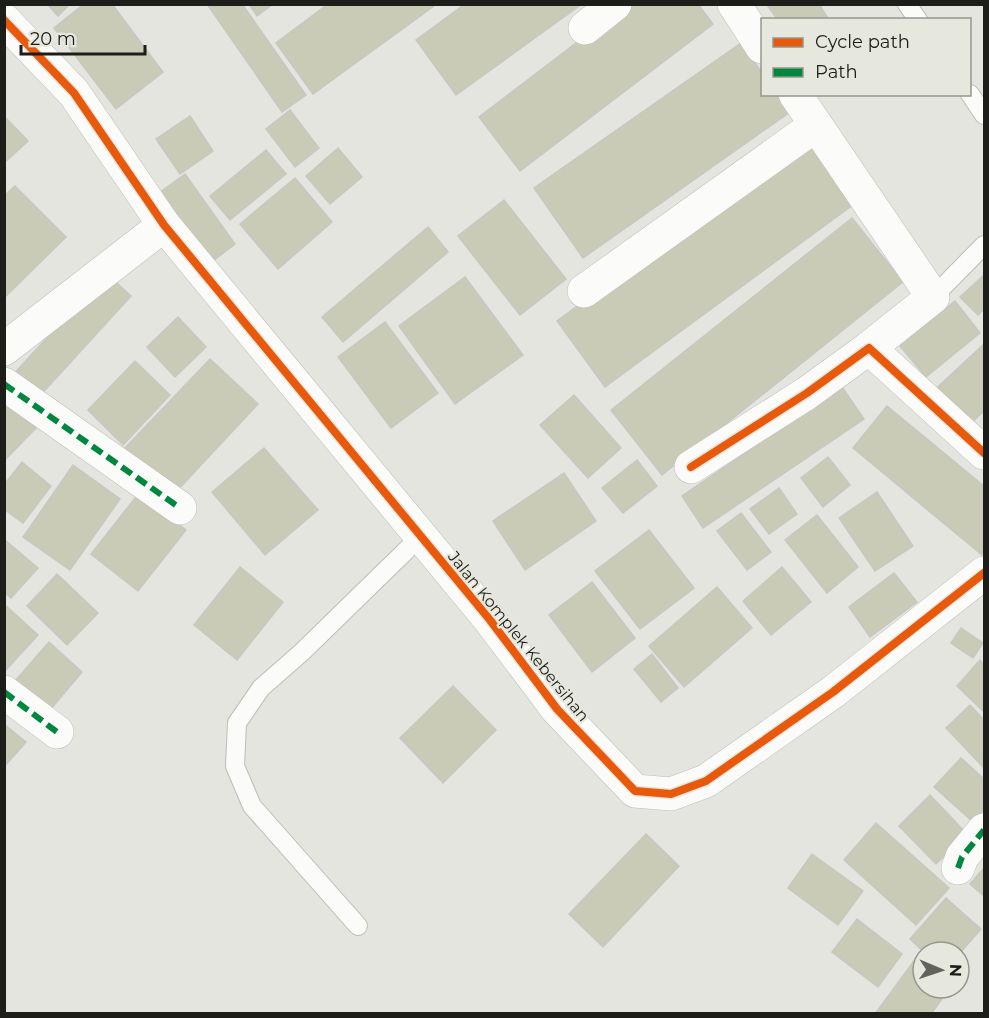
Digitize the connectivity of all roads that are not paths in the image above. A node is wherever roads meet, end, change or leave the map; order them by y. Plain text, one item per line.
1 (615, 4) edge
2 (734, 4) edge
3 (907, 4) edge
4 (917, 18) edge
5 (4, 20) edge
6 (585, 28) dead end
7 (761, 45) edge
8 (796, 96) edge
9 (971, 96) edge
10 (984, 115) edge
11 (816, 125) junction
12 (164, 225) junction
13 (984, 245) edge
14 (584, 291) dead end
15 (933, 297) junction
16 (869, 348) junction
17 (4, 349) edge
18 (4, 384) edge
19 (984, 453) edge
20 (691, 467) dead end
21 (180, 508) dead end
22 (421, 536) junction
23 (984, 573) edge
24 (4, 692) edge
25 (57, 732) dead end
26 (984, 830) edge
27 (958, 868) dead end
28 (358, 926) dead end

1 - 6 street
2 - 7 street
3 - 4 lane
5 - 12 street, Jalan Komplek Kebersihan
8 - 11 street
9 - 10 lane
11 - 14 street
11 - 15 street
12 - 17 street
12 - 22 street, Jalan Komplek Kebersihan
13 - 15 lane
15 - 16 street
16 - 19 street
16 - 20 street
18 - 21 street
22 - 23 street, Jalan Komplek Kebersihan
22 - 28 lane
24 - 25 street
26 - 27 street

